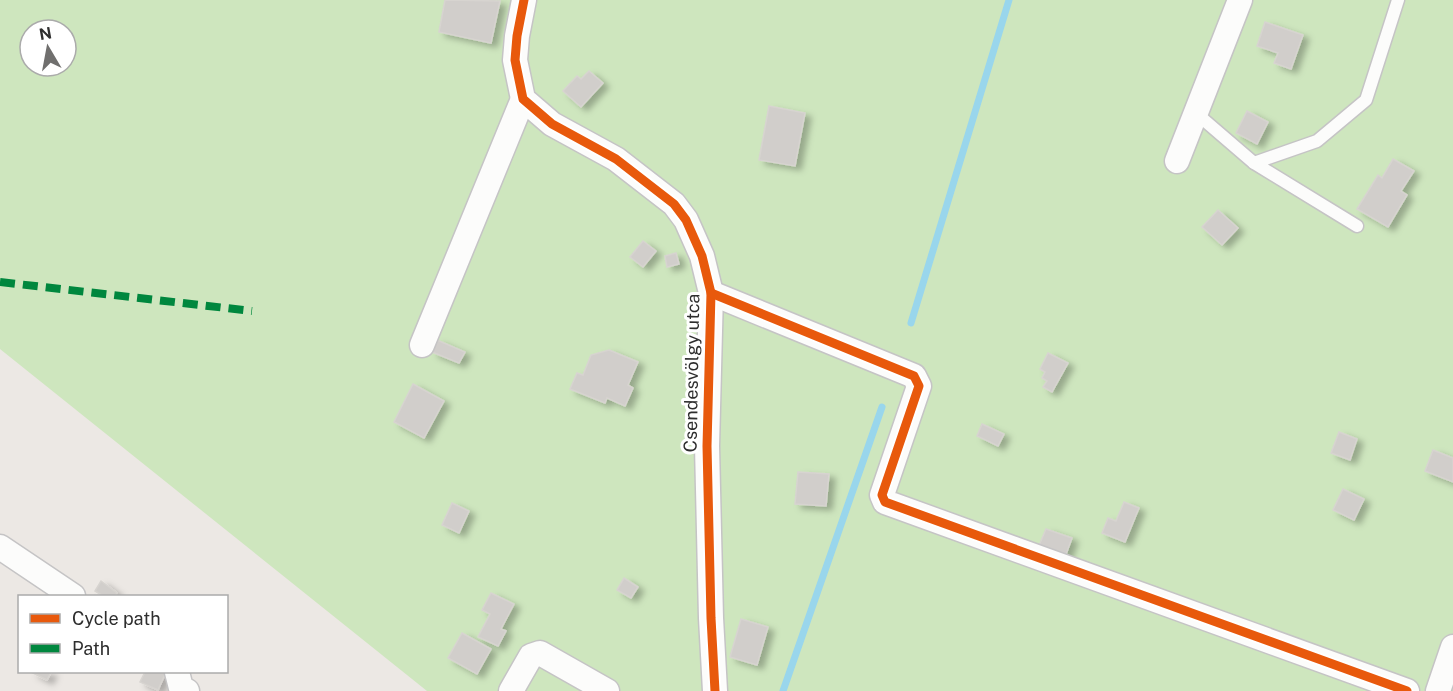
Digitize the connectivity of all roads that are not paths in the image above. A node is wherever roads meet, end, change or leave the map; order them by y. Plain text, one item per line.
1 (524, 0) edge
2 (1240, 0) edge
3 (1398, 0) edge
4 (523, 99) junction
5 (1197, 114) junction
6 (1177, 161) dead end
7 (1254, 163) junction
8 (1357, 226) dead end
9 (711, 293) junction
10 (422, 345) dead end
11 (0, 548) edge
12 (70, 595) edge
13 (1453, 647) edge
14 (177, 673) edge
15 (187, 691) edge
16 (511, 691) edge
17 (607, 691) edge
18 (715, 691) edge
19 (1407, 691) edge
20 (1438, 691) edge

1 - 4 street
2 - 5 street
3 - 7 lane
4 - 9 street, Csendesvölgy utca
4 - 10 street
5 - 6 street
5 - 7 lane
7 - 8 lane
9 - 18 street, Csendesvölgy utca
9 - 19 street
11 - 12 street
13 - 20 street
14 - 15 street
16 - 17 street

